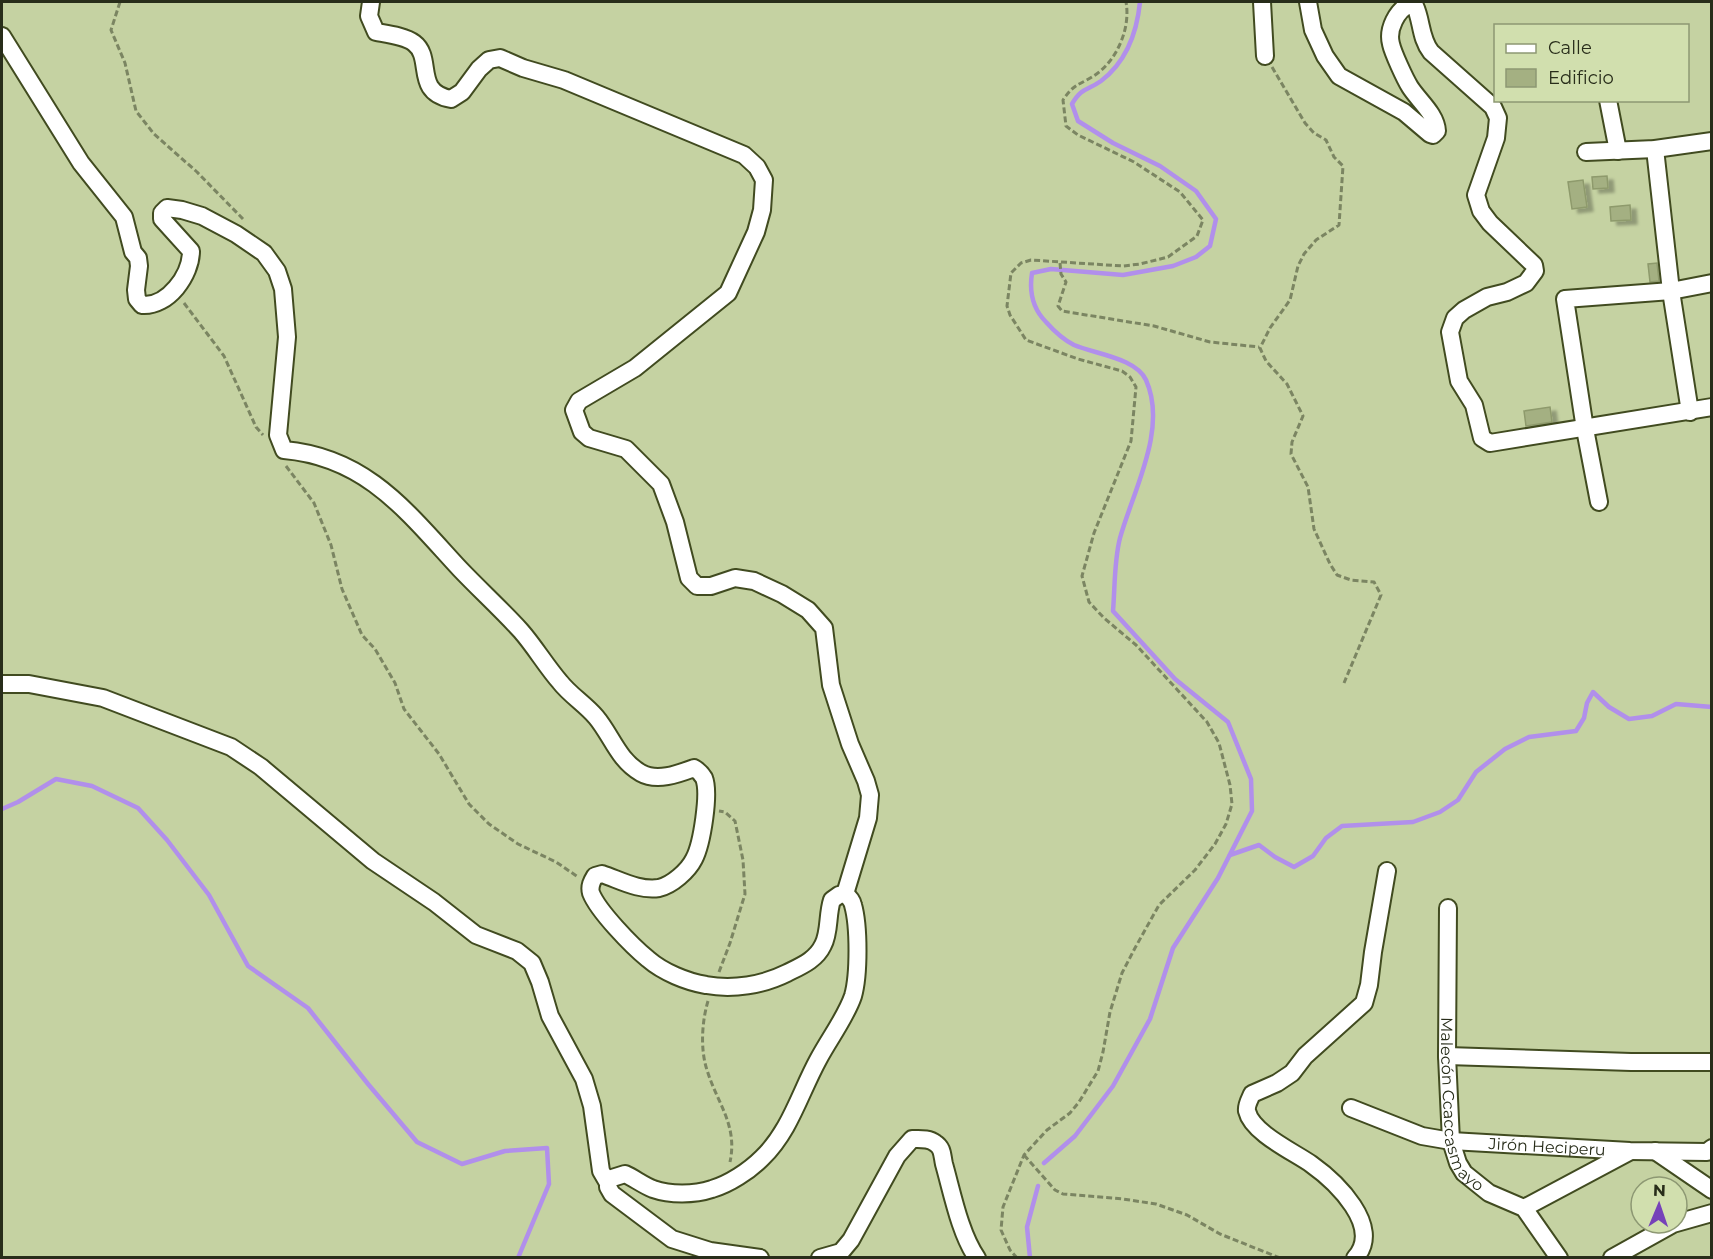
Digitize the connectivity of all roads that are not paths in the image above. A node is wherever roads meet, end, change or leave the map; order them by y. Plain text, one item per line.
1 (371, 2) edge
2 (1262, 2) edge
3 (1308, 2) edge
4 (2, 36) edge
5 (1265, 56) road end
6 (1608, 102) edge
7 (1712, 141) edge
8 (1655, 149) junction
9 (1618, 151) junction
10 (1586, 152) dead end
11 (1712, 284) edge
12 (1671, 291) junction
13 (1712, 407) edge
14 (1690, 412) junction
15 (1585, 429) junction
16 (1599, 502) dead end
17 (2, 684) edge
18 (1387, 872) dead end
19 (845, 894) junction
20 (1449, 908) dead end
21 (1447, 1056) junction
22 (1712, 1062) edge
23 (1351, 1108) dead end
24 (1451, 1141) junction
25 (1630, 1151) junction
26 (1655, 1151) junction
27 (1710, 1154) edge
28 (608, 1183) junction
29 (1712, 1190) edge
30 (1524, 1208) junction
31 (1712, 1213) edge
32 (687, 1245) junction
33 (706, 1257) edge
34 (760, 1257) edge
35 (820, 1257) edge
36 (977, 1257) edge
37 (1354, 1257) edge
38 (1559, 1257) edge
39 (1612, 1257) edge

1 - 19 street
2 - 5 street
3 - 15 street
4 - 19 street
6 - 9 street
7 - 8 street
8 - 9 street
8 - 12 street
9 - 10 street
11 - 12 street
12 - 14 street
12 - 15 street
13 - 14 street
14 - 15 street
15 - 16 street
17 - 28 street
18 - 37 street
19 - 28 street
20 - 21 street, Malecón Ccaccasmayo
21 - 22 street
21 - 24 street, Malecón Ccaccasmayo
23 - 24 street, Jirón Heciperu
24 - 25 street, Jirón Heciperu
24 - 30 street, Malecón Ccaccasmayo
25 - 26 street, Jirón Heciperu
25 - 30 street
26 - 27 street, Jirón Heciperu
26 - 29 street
28 - 32 street
30 - 38 street
31 - 39 street
32 - 33 street
32 - 34 street
35 - 36 street

